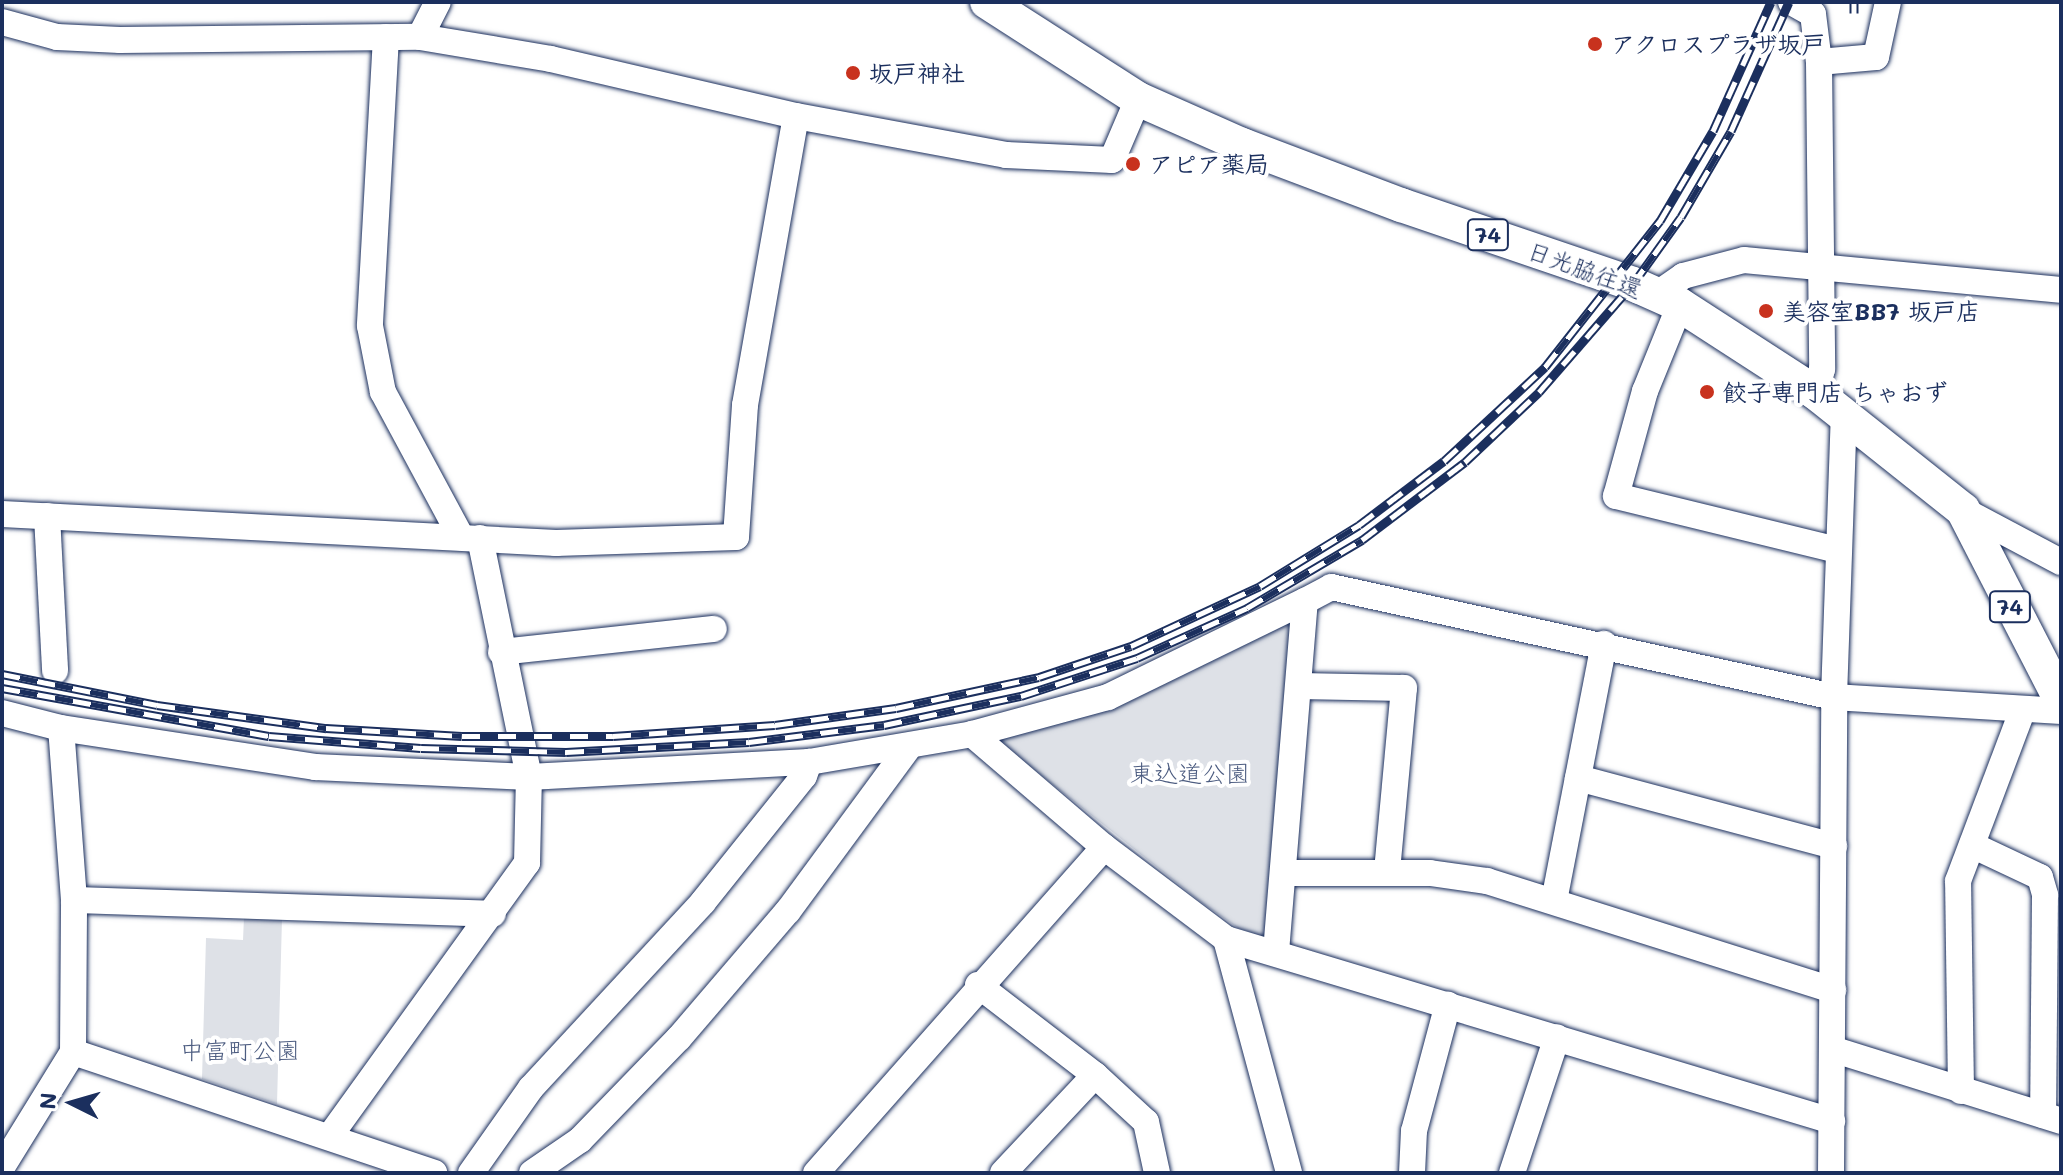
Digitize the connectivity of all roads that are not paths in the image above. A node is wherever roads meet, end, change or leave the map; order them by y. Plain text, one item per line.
1 (5, 2) edge
2 (438, 2) edge
3 (987, 2) edge
4 (1791, 2) edge
5 (1888, 2) edge
6 (2, 9) edge
7 (2, 22) edge
8 (386, 37) junction
9 (420, 37) junction
10 (1819, 62) junction
11 (1138, 99) junction
12 (796, 116) junction
13 (1822, 265) junction
14 (2061, 290) edge
15 (1668, 300) junction
16 (1816, 393) junction
17 (1844, 417) junction
18 (1963, 510) junction
19 (2, 514) edge
20 (47, 516) junction
21 (471, 537) junction
22 (1838, 550) junction
23 (2061, 562) edge
24 (1305, 601) junction
25 (714, 629) dead end
26 (1604, 644) junction
27 (501, 652) junction
28 (55, 671) dead end
29 (1299, 686) junction
30 (1834, 697) junction
31 (2061, 701) edge
32 (2061, 711) edge
33 (2022, 712) junction
34 (2, 713) edge
35 (61, 728) junction
36 (972, 734) junction
37 (909, 747) junction
38 (809, 762) junction
39 (529, 777) junction
40 (1578, 778) junction
41 (1972, 845) junction
42 (1834, 846) junction
43 (1104, 847) junction
44 (1387, 872) junction
45 (1283, 873) junction
46 (74, 900) junction
47 (1554, 901) junction
48 (493, 914) junction
49 (1226, 939) junction
50 (1276, 952) junction
51 (978, 985) junction
52 (1833, 990) junction
53 (1448, 1004) junction
54 (1557, 1037) junction
55 (1835, 1050) junction
56 (73, 1052) junction
57 (1095, 1075) junction
58 (1961, 1091) junction
59 (2052, 1118) edge
60 (1832, 1121) junction
61 (330, 1136) junction
62 (2, 1171) edge
63 (434, 1173) edge
64 (471, 1173) edge
65 (532, 1173) edge
66 (816, 1173) edge
67 (1003, 1173) edge
68 (1157, 1173) edge
69 (1289, 1173) edge
70 (1412, 1173) edge
71 (1512, 1173) edge
72 (1831, 1173) edge

1 - 6 street
2 - 9 street
3 - 11 main road, 日光脇往還 / 74
4 - 10 street
5 - 10 street
7 - 8 street
8 - 9 street
8 - 21 street
9 - 12 street
10 - 13 street
11 - 12 street
11 - 15 main road, 日光脇往還 / 74
12 - 21 street
13 - 14 street
13 - 15 street
13 - 16 street
15 - 16 main road, 日光脇往還 / 74
15 - 22 street
16 - 17 main road, 日光脇往還 / 74
17 - 18 main road, 日光脇往還 / 74
17 - 22 street
18 - 23 street, 日光脇往還
18 - 31 main road, 74
19 - 20 street
20 - 21 street
20 - 28 street
21 - 27 street
22 - 30 street
24 - 26 street
24 - 29 street
24 - 36 street
25 - 27 street
26 - 30 street
26 - 40 street
27 - 39 street
29 - 44 street
29 - 45 street
30 - 33 street
30 - 42 street
32 - 33 street
33 - 41 street
34 - 35 street
35 - 39 street
35 - 46 street
36 - 37 street
36 - 43 street
37 - 38 street
37 - 65 street
38 - 39 street
38 - 64 street
39 - 48 street
40 - 42 street
40 - 47 street
41 - 58 street
41 - 59 street
42 - 52 street
43 - 49 street
43 - 51 street
44 - 45 street
44 - 47 street
45 - 50 street
46 - 48 street
46 - 56 street
47 - 52 street
48 - 61 street
49 - 50 street
49 - 69 street
50 - 53 street
51 - 57 street
51 - 66 street
52 - 55 street
53 - 54 street
53 - 70 street
54 - 60 street
54 - 71 street
55 - 58 street
55 - 60 street
56 - 61 street
56 - 62 street
57 - 67 street
57 - 68 street
58 - 59 street
60 - 72 street
61 - 63 street

